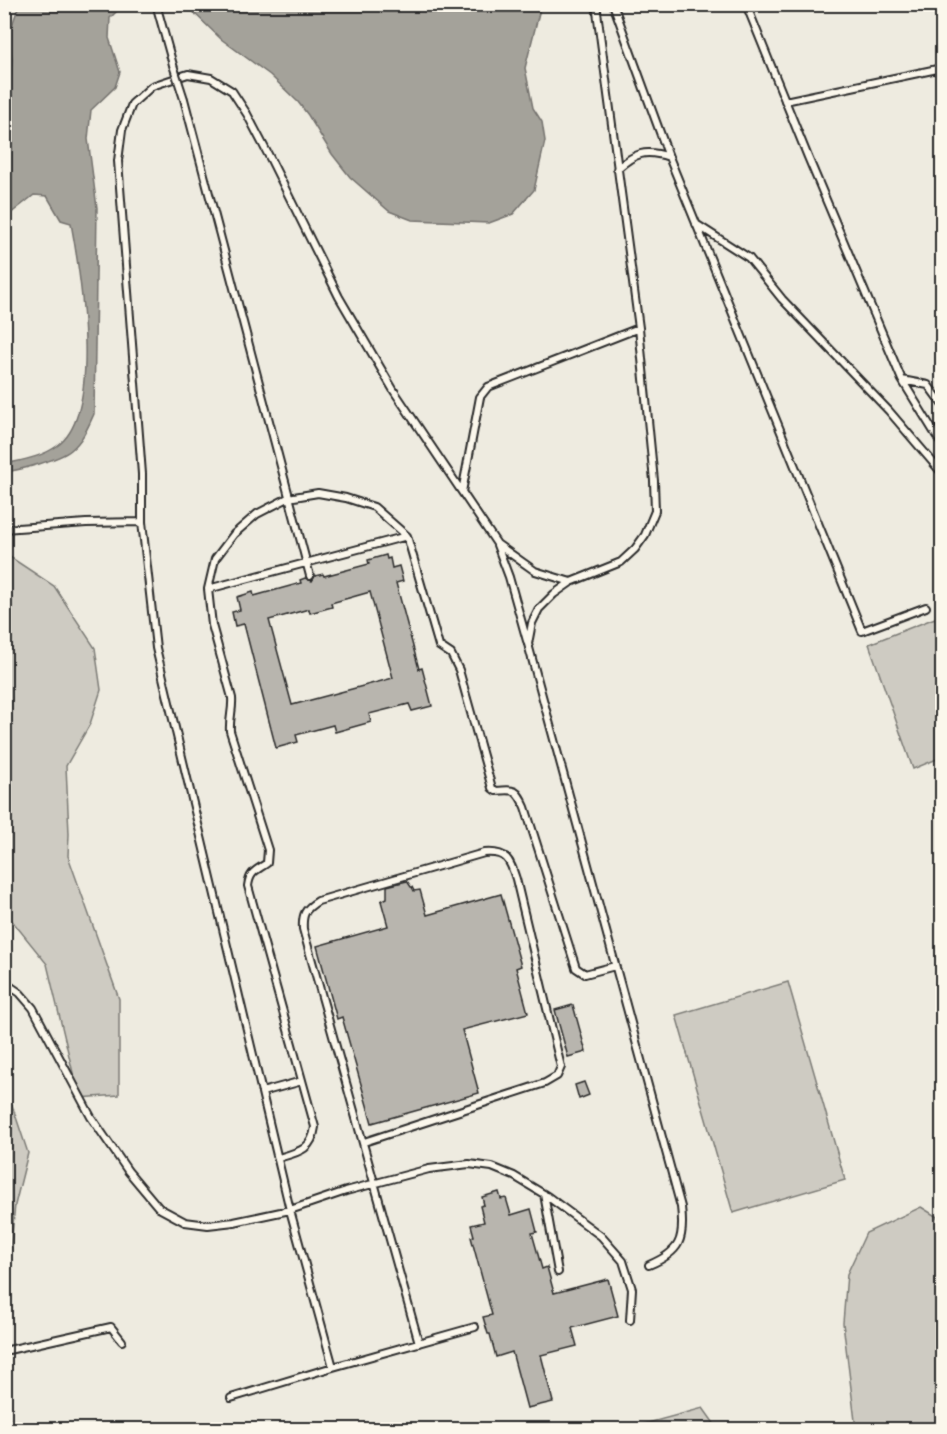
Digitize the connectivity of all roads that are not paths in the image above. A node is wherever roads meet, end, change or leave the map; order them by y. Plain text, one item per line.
1 (156, 4) edge
2 (596, 4) edge
3 (613, 4) edge
4 (746, 4) edge
5 (942, 68) edge
6 (785, 101) junction
7 (669, 157) junction
8 (617, 169) junction
9 (695, 224) junction
10 (639, 328) junction
11 (902, 380) junction
12 (942, 404) edge
13 (942, 445) edge
14 (942, 473) edge
15 (462, 492) junction
16 (288, 498) junction
17 (142, 522) junction
18 (4, 529) edge
19 (407, 536) junction
20 (497, 544) junction
21 (306, 563) junction
22 (310, 576) dead end
23 (572, 582) junction
24 (208, 589) junction
25 (926, 608) dead end
26 (528, 644) junction
27 (615, 966) junction
28 (4, 982) edge
29 (302, 1081) junction
30 (262, 1092) junction
31 (364, 1142) junction
32 (278, 1158) junction
33 (376, 1183) junction
34 (544, 1194) junction
35 (290, 1210) junction
36 (649, 1265) dead end
37 (558, 1272) dead end
38 (630, 1320) dead end
39 (475, 1327) dead end
40 (122, 1341) dead end
41 (419, 1343) junction
42 (4, 1351) edge
43 (333, 1367) junction
44 (231, 1398) dead end
45 (4, 1420) edge
46 (8, 1430) edge

1 - 16 lane, bridge
2 - 8 lane
3 - 7 lane
4 - 6 lane
5 - 6 lane
6 - 11 lane
7 - 8 lane
7 - 9 lane
8 - 10 lane
9 - 14 lane
9 - 25 lane
10 - 15 lane
10 - 23 lane
11 - 12 lane
11 - 13 lane
15 - 17 lane
15 - 20 lane
16 - 19 lane
16 - 21 lane
16 - 24 lane
17 - 18 lane
17 - 30 lane
19 - 21 lane
19 - 27 lane
20 - 23 lane
20 - 26 lane
21 - 22 lane
21 - 24 lane
23 - 26 lane
24 - 29 lane
26 - 27 lane
27 - 36 lane
28 - 35 lane
29 - 30 lane
29 - 32 lane
30 - 32 lane
31 - 31 lane
31 - 33 lane
32 - 35 lane
33 - 34 lane
33 - 35 lane
33 - 41 lane
34 - 37 lane
34 - 38 lane
35 - 43 lane
39 - 41 lane
40 - 42 lane
41 - 43 lane
43 - 44 lane
45 - 46 lane

